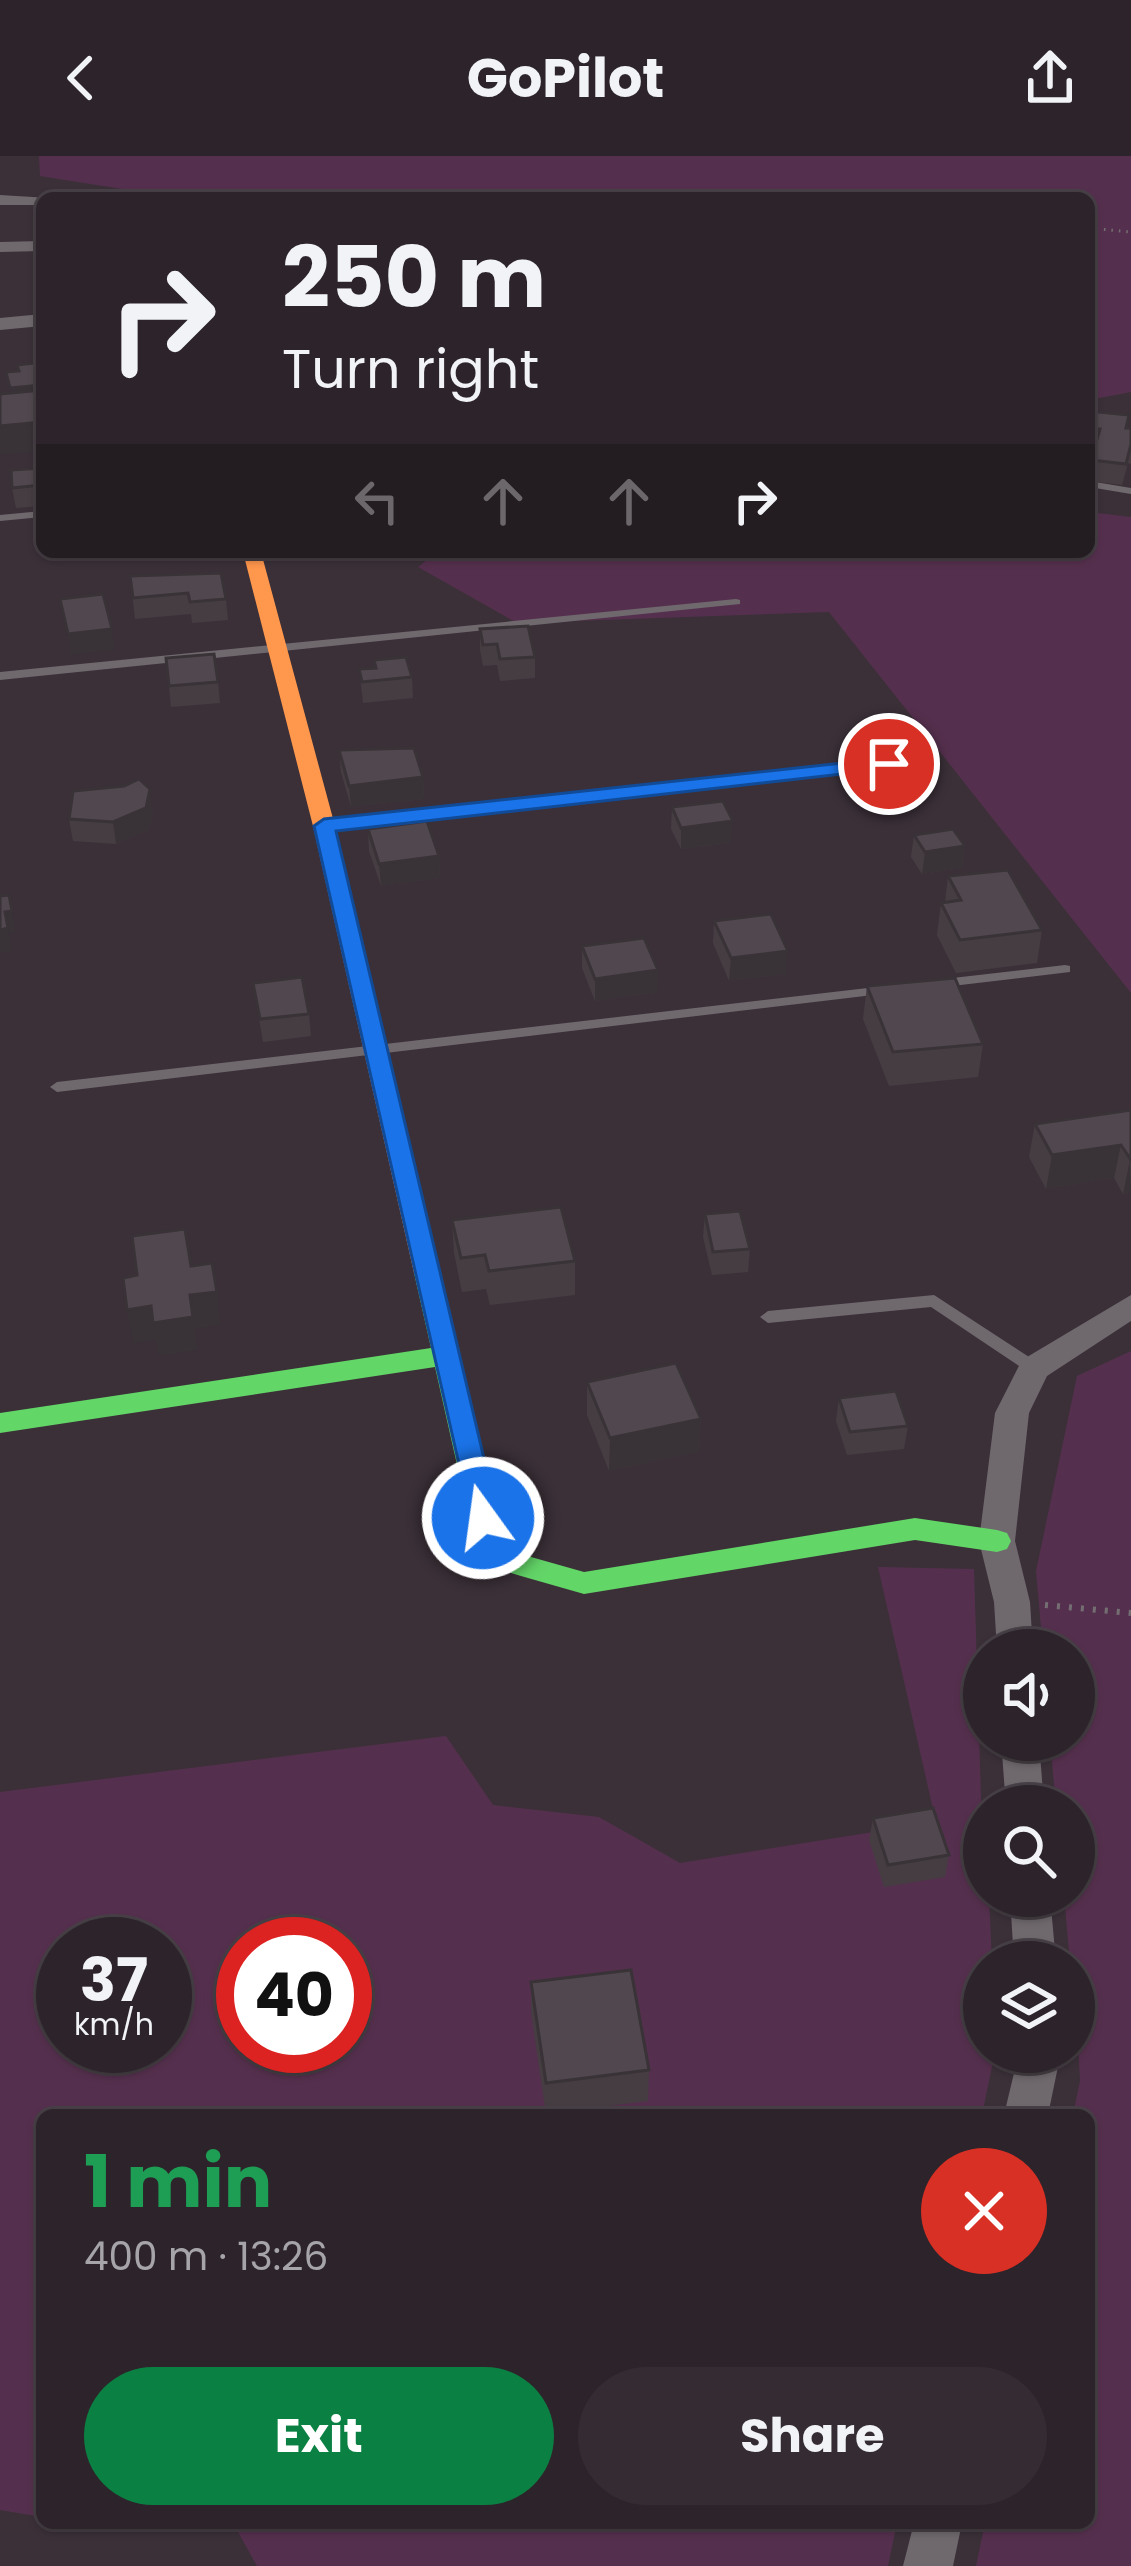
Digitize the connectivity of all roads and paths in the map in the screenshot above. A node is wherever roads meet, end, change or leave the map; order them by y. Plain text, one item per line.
1 (0, 200) edge
2 (36, 200) edge
3 (1095, 229) edge
4 (1131, 232) edge
5 (36, 246) edge
6 (0, 247) edge
7 (36, 321) edge
8 (0, 324) edge
9 (1095, 485) edge
10 (1131, 491) edge
11 (36, 515) edge
12 (0, 518) edge
13 (254, 558) edge
14 (736, 602) dead end
15 (276, 647) junction
16 (0, 676) edge
17 (889, 764) dead end
18 (324, 826) junction
19 (1065, 969) dead end
20 (926, 985) edge
21 (903, 988) edge
22 (372, 1048) junction
23 (57, 1087) dead end
24 (1131, 1306) edge
25 (768, 1317) dead end
26 (443, 1356) junction
27 (1034, 1368) junction
28 (0, 1423) edge
29 (997, 1541) junction
30 (1012, 1602) junction
31 (1131, 1613) edge
32 (1014, 1629) edge
33 (1035, 2073) edge
34 (1027, 2109) edge
35 (937, 2529) edge
36 (928, 2566) edge

1 - 2 street
3 - 4 path
5 - 6 street
7 - 8 street
9 - 10 lane
11 - 12 lane
13 - 15 street
14 - 15 lane
15 - 16 lane
15 - 18 street
17 - 18 lane
18 - 22 street
19 - 20 lane
21 - 22 lane
22 - 23 lane
22 - 26 street
24 - 27 street
25 - 27 lane
26 - 28 street
26 - 29 street
27 - 29 street
29 - 30 street
30 - 31 path
30 - 32 street
33 - 34 street
35 - 36 street

